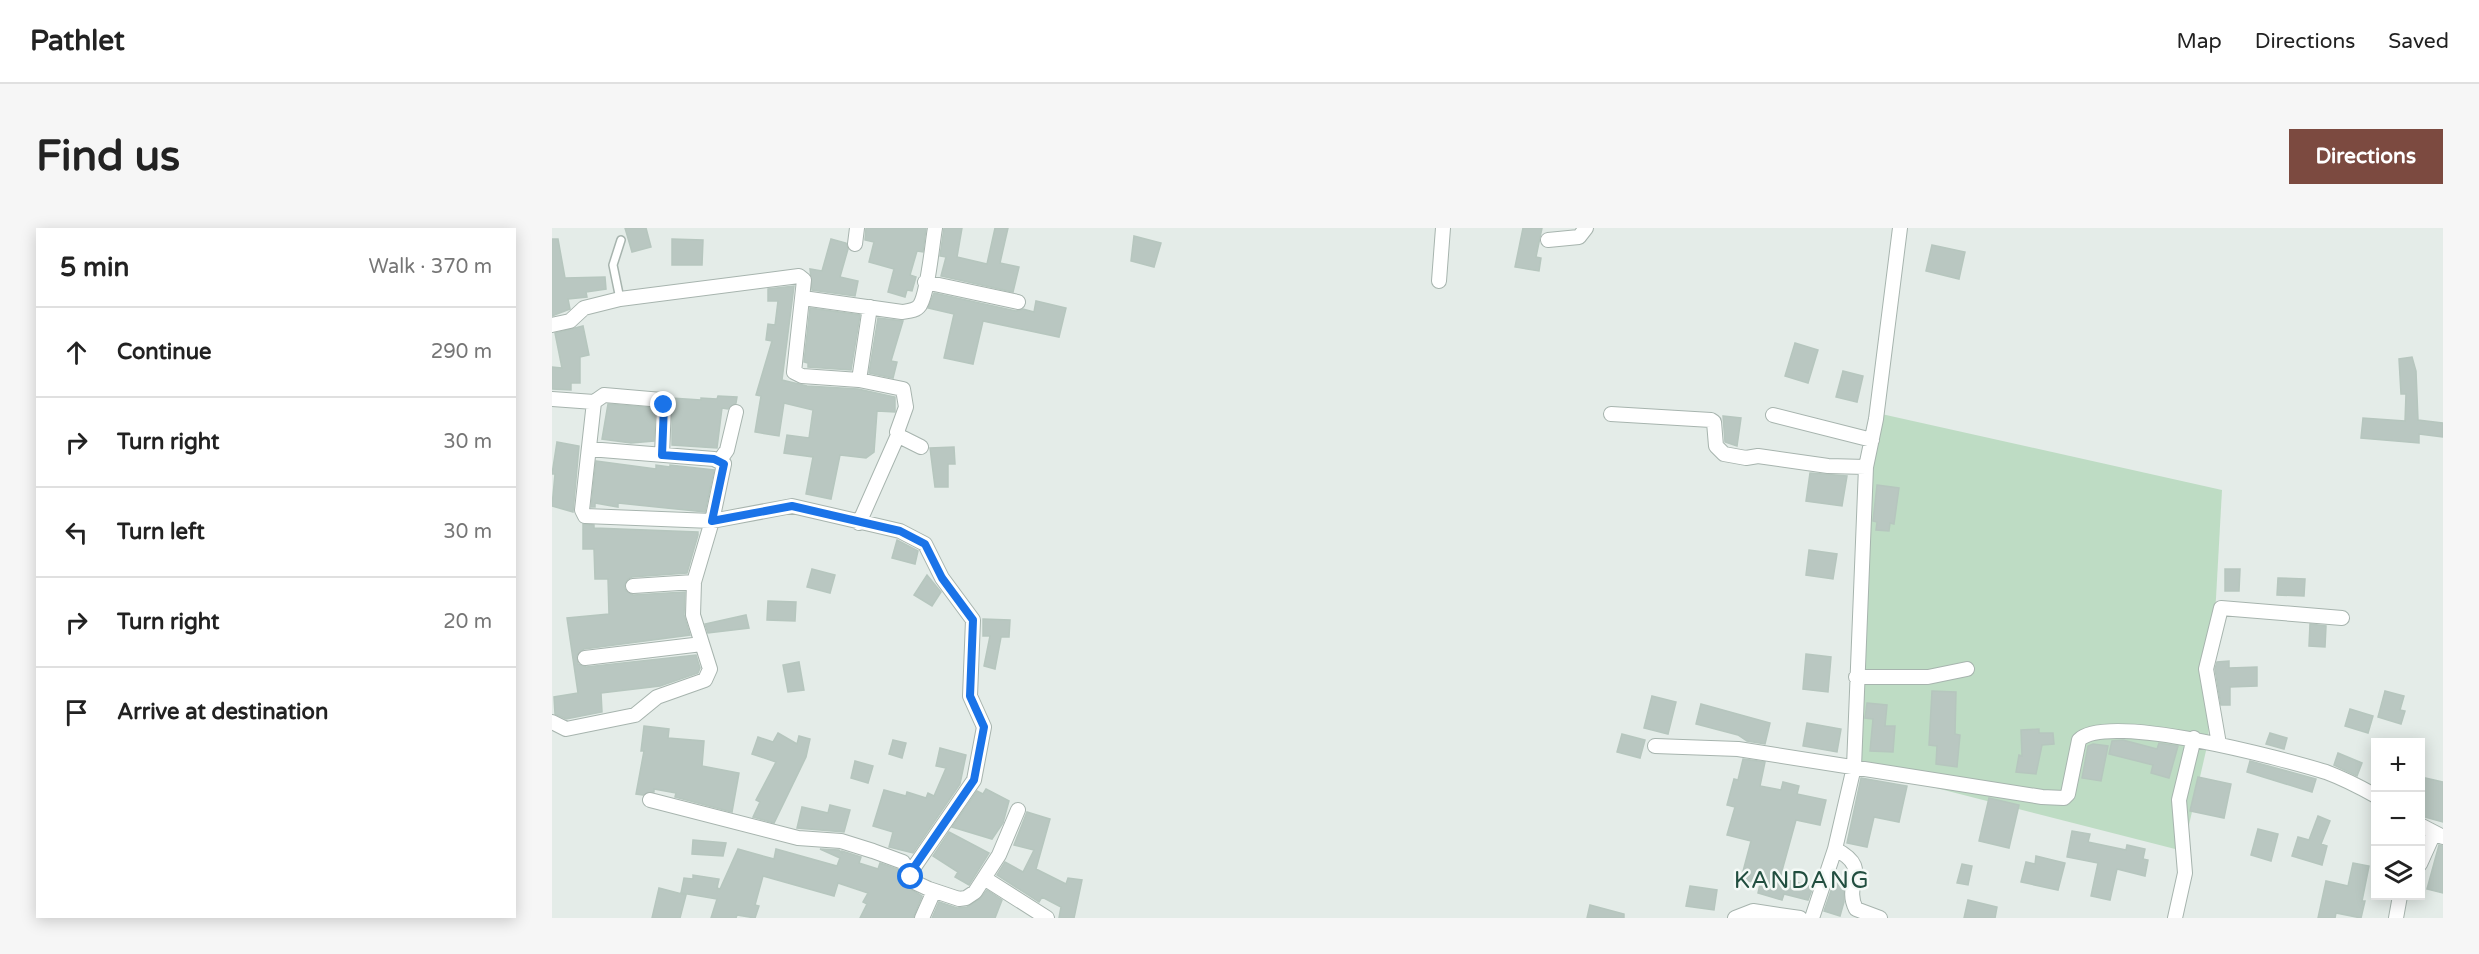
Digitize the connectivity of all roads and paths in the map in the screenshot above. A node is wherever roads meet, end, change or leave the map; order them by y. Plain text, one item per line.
1 (857, 228) edge
2 (935, 228) edge
3 (1443, 228) edge
4 (1586, 228) edge
5 (1900, 228) edge
6 (621, 240) dead end
7 (1548, 240) dead end
8 (855, 244) dead end
9 (1439, 281) dead end
10 (926, 282) junction
11 (803, 298) junction
12 (620, 299) junction
13 (1018, 302) dead end
14 (870, 307) junction
15 (552, 325) edge
16 (859, 380) junction
17 (552, 399) edge
18 (594, 402) junction
19 (736, 412) dead end
20 (1611, 414) dead end
21 (1773, 415) dead end
22 (898, 435) junction
23 (1872, 440) junction
24 (921, 447) dead end
25 (589, 448) junction
26 (662, 455) junction
27 (720, 460) junction
28 (1866, 467) junction
29 (712, 521) junction
30 (859, 523) junction
31 (694, 582) junction
32 (633, 586) dead end
33 (2342, 618) dead end
34 (702, 644) junction
35 (585, 658) dead end
36 (1967, 669) dead end
37 (1856, 677) junction
38 (552, 722) edge
39 (2194, 738) junction
40 (2219, 744) junction
41 (1655, 746) dead end
42 (1854, 767) junction
43 (2371, 794) edge
44 (650, 800) dead end
45 (1017, 810) dead end
46 (2425, 827) edge
47 (2439, 835) edge
48 (1835, 849) junction
49 (2425, 858) edge
50 (910, 873) junction
51 (984, 878) junction
52 (934, 891) junction
53 (2399, 900) edge
54 (922, 918) edge
55 (1047, 918) edge
56 (1735, 918) edge
57 (1800, 918) edge
58 (1812, 918) edge
59 (1880, 918) edge
60 (2175, 918) edge
61 (2396, 918) edge

1 - 8 street
2 - 10 street
3 - 9 street
4 - 7 street
5 - 23 street
6 - 12 lane
10 - 13 street
10 - 14 street
11 - 12 street
11 - 14 street
11 - 16 street
12 - 15 street
14 - 16 street
16 - 22 street
17 - 18 street
18 - 25 street
18 - 26 street
19 - 27 street
20 - 28 street
21 - 23 street
22 - 24 street
22 - 30 street
23 - 28 street
25 - 26 street
25 - 29 street
26 - 27 street
27 - 29 street
28 - 37 street
29 - 30 street
29 - 31 street
30 - 50 street
31 - 32 street
31 - 34 street
33 - 40 street
34 - 35 street
34 - 38 street
36 - 37 street
37 - 42 street
39 - 40 street
39 - 42 street
39 - 60 street
40 - 43 street
41 - 42 street
42 - 48 street
44 - 50 street
45 - 51 street
46 - 47 street
47 - 49 street
48 - 58 street
48 - 59 street
50 - 52 street
51 - 52 street
51 - 55 street
52 - 54 street
53 - 61 street
56 - 57 street

